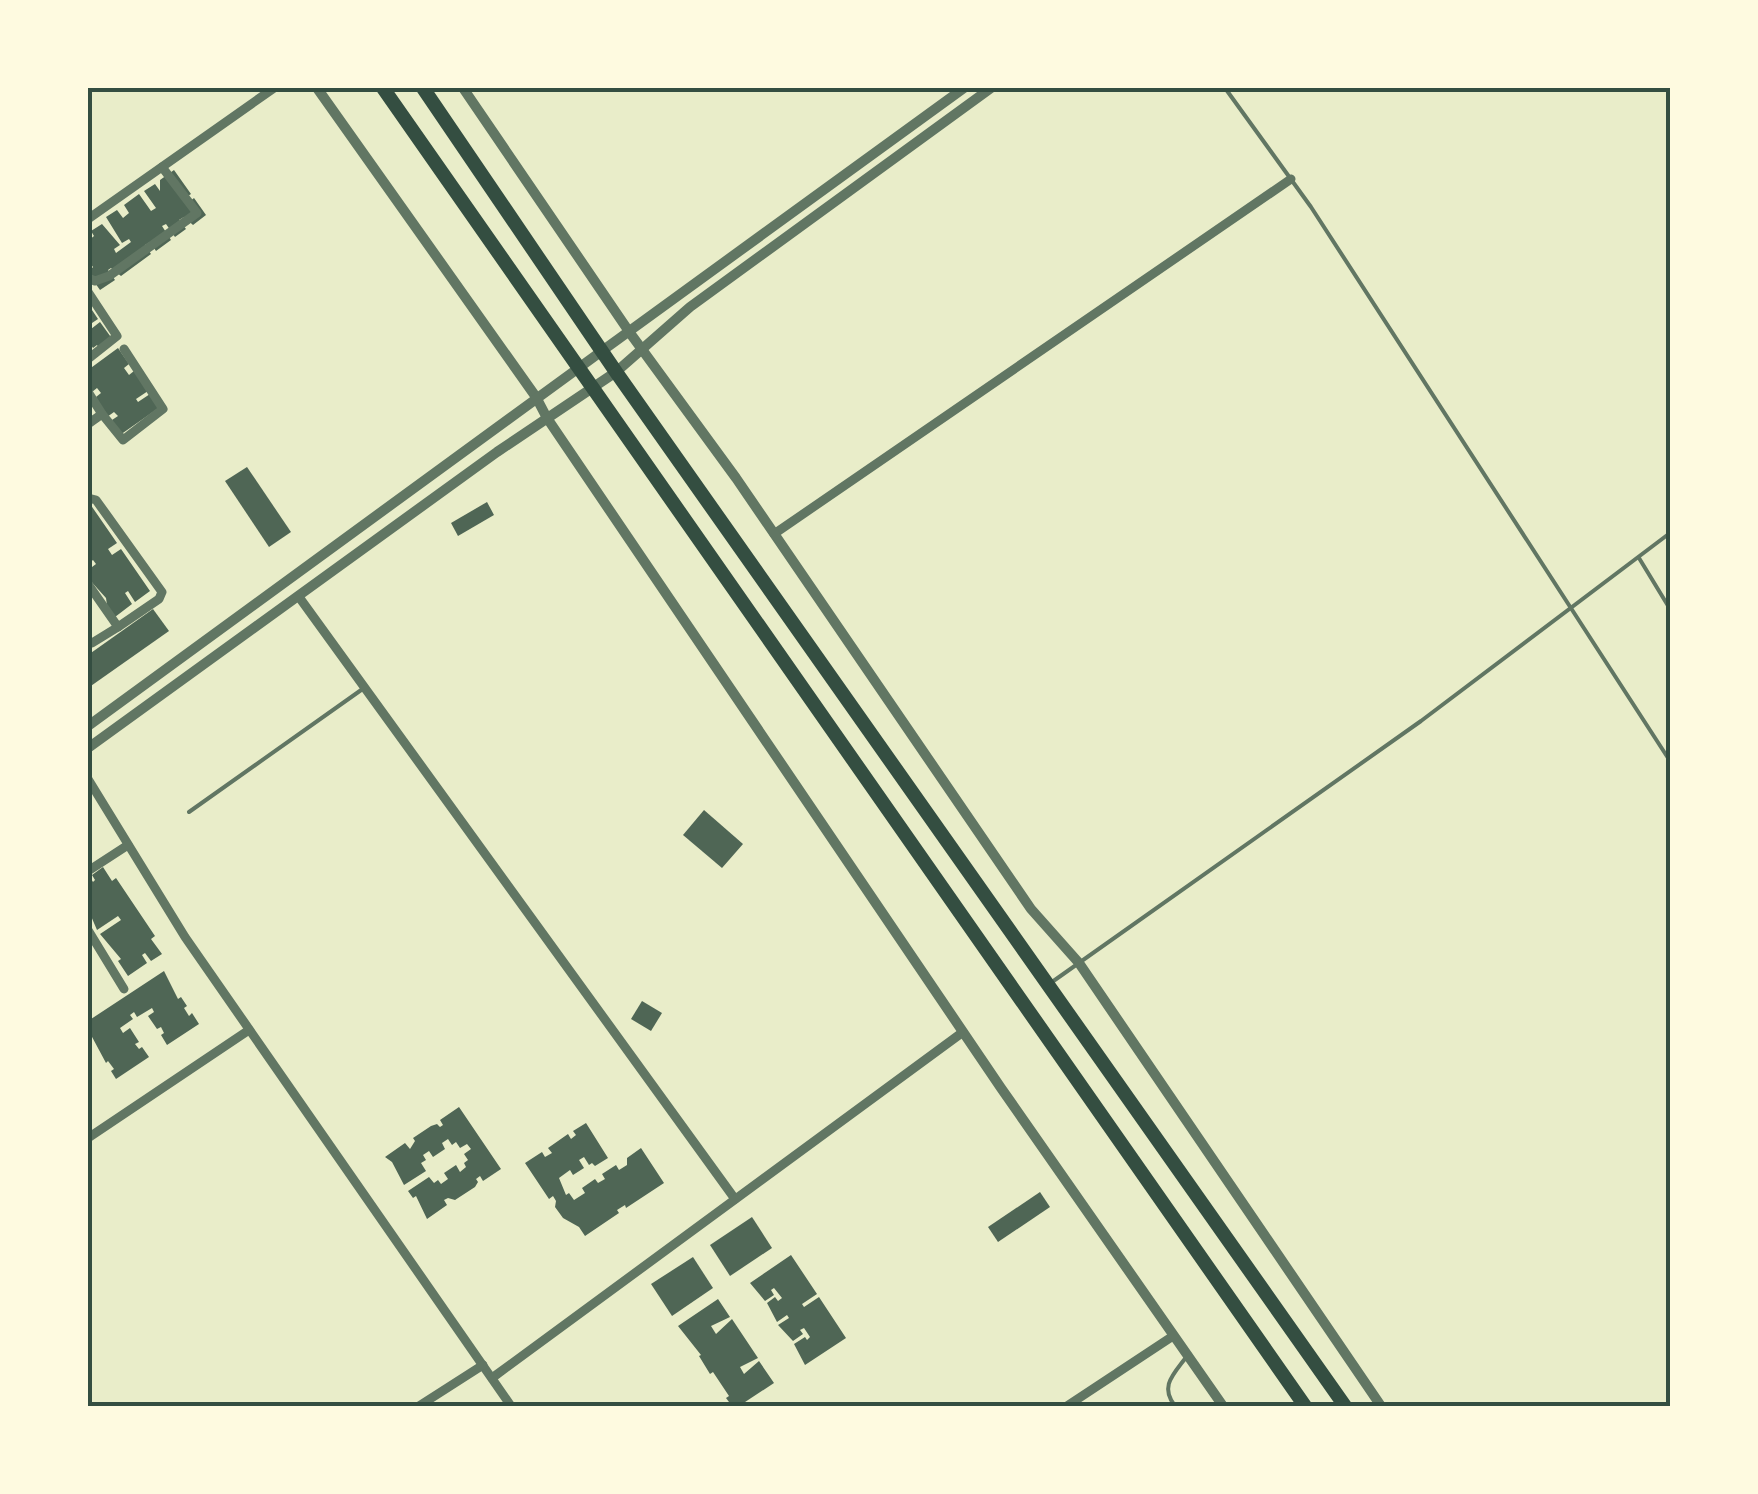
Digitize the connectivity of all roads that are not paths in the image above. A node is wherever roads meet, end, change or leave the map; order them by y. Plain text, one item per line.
1 (274, 88) edge
2 (317, 88) edge
3 (383, 88) edge
4 (422, 88) edge
5 (463, 88) edge
6 (964, 88) edge
7 (991, 88) edge
8 (1225, 88) edge
9 (162, 167) junction
10 (1291, 179) junction
11 (88, 220) edge
12 (88, 278) edge
13 (88, 292) edge
14 (630, 333) junction
15 (124, 350) dead end
16 (642, 350) junction
17 (604, 352) junction
18 (88, 359) edge
19 (578, 368) junction
20 (616, 372) junction
21 (590, 388) junction
22 (88, 392) edge
23 (536, 398) junction
24 (102, 414) junction
25 (546, 418) junction
26 (88, 424) edge
27 (88, 498) edge
28 (1670, 532) edge
29 (774, 534) junction
30 (1638, 558) junction
31 (88, 584) edge
32 (298, 597) junction
33 (1573, 609) junction
34 (1670, 609) edge
35 (118, 626) junction
36 (92, 644) dead end
37 (364, 688) junction
38 (88, 726) edge
39 (88, 748) edge
40 (1670, 761) edge
41 (88, 779) edge
42 (189, 812) dead end
43 (128, 846) junction
44 (88, 871) edge
45 (88, 930) edge
46 (99, 949) junction
47 (88, 956) edge
48 (1079, 962) junction
49 (1048, 985) junction
50 (124, 989) dead end
51 (250, 1030) junction
52 (962, 1032) junction
53 (88, 1138) edge
54 (735, 1200) junction
55 (1173, 1336) junction
56 (1187, 1355) junction
57 (483, 1365) junction
58 (492, 1378) junction
59 (419, 1406) edge
60 (511, 1406) edge
61 (1067, 1406) edge
62 (1175, 1406) edge
63 (1223, 1406) edge
64 (1304, 1406) edge
65 (1345, 1406) edge
66 (1381, 1406) edge

1 - 9 street
2 - 23 street
3 - 19 highway
4 - 17 highway
5 - 14 street
6 - 14 street
7 - 16 street
8 - 10 lane
9 - 11 street
9 - 12 street
10 - 29 street
10 - 33 lane
13 - 18 street
14 - 16 street
14 - 17 street
15 - 24 street
16 - 20 street
16 - 29 street
17 - 19 street
17 - 20 highway
19 - 21 highway
19 - 23 street
20 - 21 street
20 - 49 highway
21 - 25 street
21 - 64 highway
22 - 24 street
23 - 25 street
23 - 38 street
24 - 26 street
25 - 32 street
25 - 52 street
27 - 35 street
28 - 30 lane
29 - 48 street
30 - 33 lane
30 - 34 lane
31 - 35 street
32 - 37 street
32 - 39 street
33 - 40 lane
33 - 48 lane
35 - 36 street
37 - 42 lane
37 - 54 street
41 - 43 street
43 - 44 street
43 - 51 street
45 - 46 street
46 - 47 street
46 - 50 street
48 - 49 lane
48 - 66 street
49 - 65 highway
51 - 53 street
51 - 57 street
52 - 54 street
52 - 55 street
54 - 58 street
55 - 56 street
55 - 61 street
56 - 62 lane
56 - 63 street
57 - 58 street
57 - 59 street
58 - 60 street

